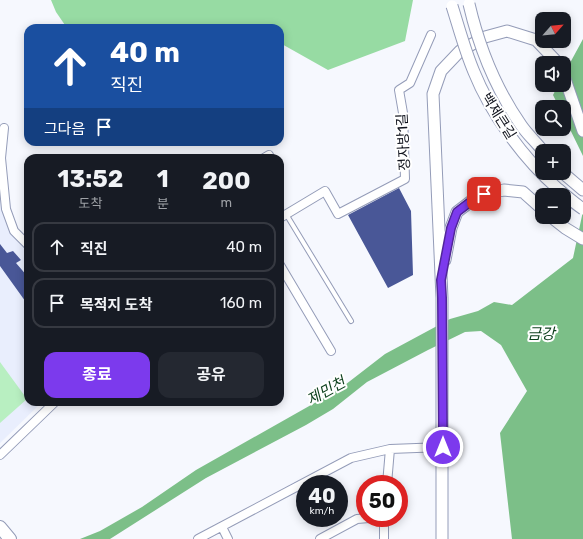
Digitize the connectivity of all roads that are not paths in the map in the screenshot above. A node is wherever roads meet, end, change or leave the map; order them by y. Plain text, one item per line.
1 (469, 2) edge
2 (452, 3) edge
3 (431, 35) dead end
4 (551, 56) edge
5 (570, 92) edge
6 (4, 128) dead end
7 (583, 131) edge
8 (537, 144) edge
9 (571, 180) edge
10 (583, 190) edge
11 (535, 203) edge
12 (583, 209) edge
13 (284, 215) edge
14 (284, 218) edge
15 (560, 224) edge
16 (583, 239) edge
17 (24, 241) edge
18 (284, 272) edge
19 (441, 280) junction
20 (351, 321) dead end
21 (332, 351) dead end
22 (51, 406) edge
23 (443, 447) junction
24 (390, 449) junction
25 (0, 455) edge
26 (388, 475) edge
27 (356, 520) edge
28 (222, 527) junction
29 (384, 527) edge
30 (198, 539) edge
31 (228, 539) edge
32 (320, 539) edge
33 (384, 539) edge
34 (442, 539) edge

1 - 8 main road, 백제큰길, bridge
2 - 12 main road, 백제큰길, bridge
3 - 13 street, 정자방1길
4 - 19 main road
5 - 7 main road
6 - 17 street
9 - 10 main road
11 - 19 main road
14 - 20 lane
15 - 16 main road
18 - 21 street
19 - 23 main road
22 - 25 street
23 - 24 street
23 - 34 main road
24 - 26 street
24 - 28 street
27 - 32 street
28 - 30 street
28 - 31 street
29 - 33 street

